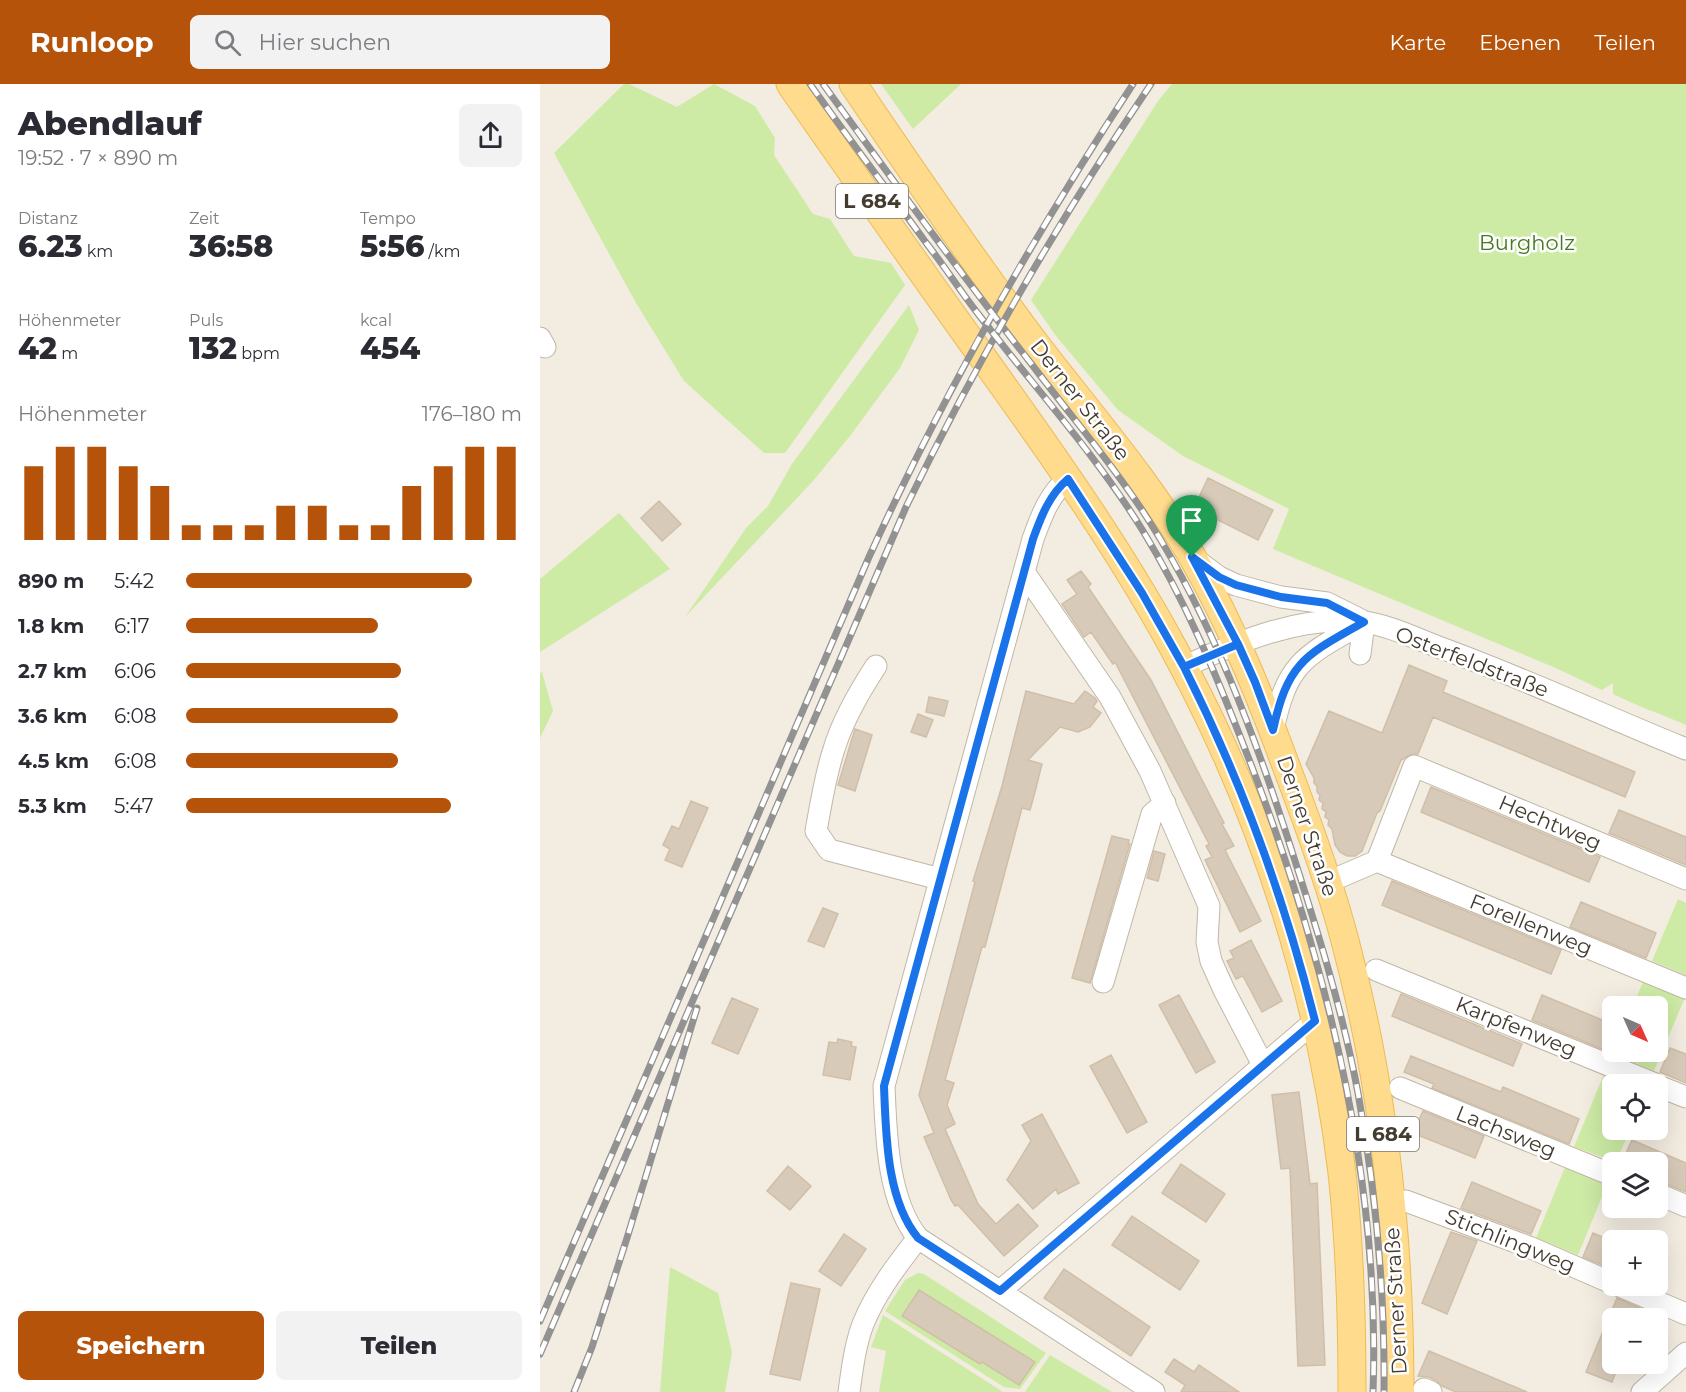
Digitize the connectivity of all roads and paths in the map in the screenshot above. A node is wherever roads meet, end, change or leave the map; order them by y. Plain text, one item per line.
1 (790, 84) edge
2 (853, 84) edge
3 (1068, 479) junction
4 (1192, 557) junction
5 (1024, 572) junction
6 (1364, 622) junction
7 (1238, 644) junction
8 (1360, 654) dead end
9 (876, 666) dead end
10 (1184, 667) junction
11 (1273, 730) junction
12 (1686, 749) edge
13 (1165, 803) junction
14 (1377, 861) junction
15 (940, 879) junction
16 (1686, 879) edge
17 (1328, 882) junction
18 (1376, 970) dead end
19 (1103, 982) dead end
20 (1686, 988) edge
21 (1315, 1021) junction
22 (1263, 1065) junction
23 (1629, 1074) edge
24 (1400, 1088) dead end
25 (1668, 1090) edge
26 (1686, 1097) edge
27 (1602, 1171) edge
28 (1668, 1198) edge
29 (1406, 1200) dead end
30 (1686, 1206) edge
31 (918, 1238) junction
32 (1602, 1278) edge
33 (1000, 1291) junction
34 (1644, 1296) edge
35 (1686, 1314) edge
36 (1686, 1353) edge
37 (1419, 1391) edge
38 (849, 1392) edge
39 (1154, 1392) edge
40 (1352, 1392) edge
41 (1642, 1392) edge

1 - 3 main road, L 684
2 - 4 main road, Derner Straße / L 684
3 - 5 street
3 - 10 main road, L 684
4 - 6 street
4 - 7 main road, Derner Straße / L 684
5 - 13 street
5 - 15 street
6 - 7 street, Osterfeldstraße
6 - 8 street
6 - 11 street
6 - 12 street, Osterfeldstraße
7 - 10 street, Osterfeldstraße
7 - 11 main road, Derner Straße / L 684
9 - 15 street
10 - 21 main road, L 684
11 - 17 main road, Derner Straße / L 684
13 - 19 street
13 - 22 street
14 - 16 street, Hechtweg
14 - 17 street
14 - 20 street, Forellenweg
15 - 31 street
17 - 37 main road, Derner Straße / L 684
18 - 23 street, Karpfenweg
21 - 22 street
21 - 40 main road, L 684
22 - 33 street
24 - 27 street, Lachsweg
25 - 26 street, Karpfenweg
28 - 30 street
29 - 32 street, Stichlingweg
31 - 33 street
31 - 38 street
33 - 39 street
34 - 35 street
36 - 41 street

